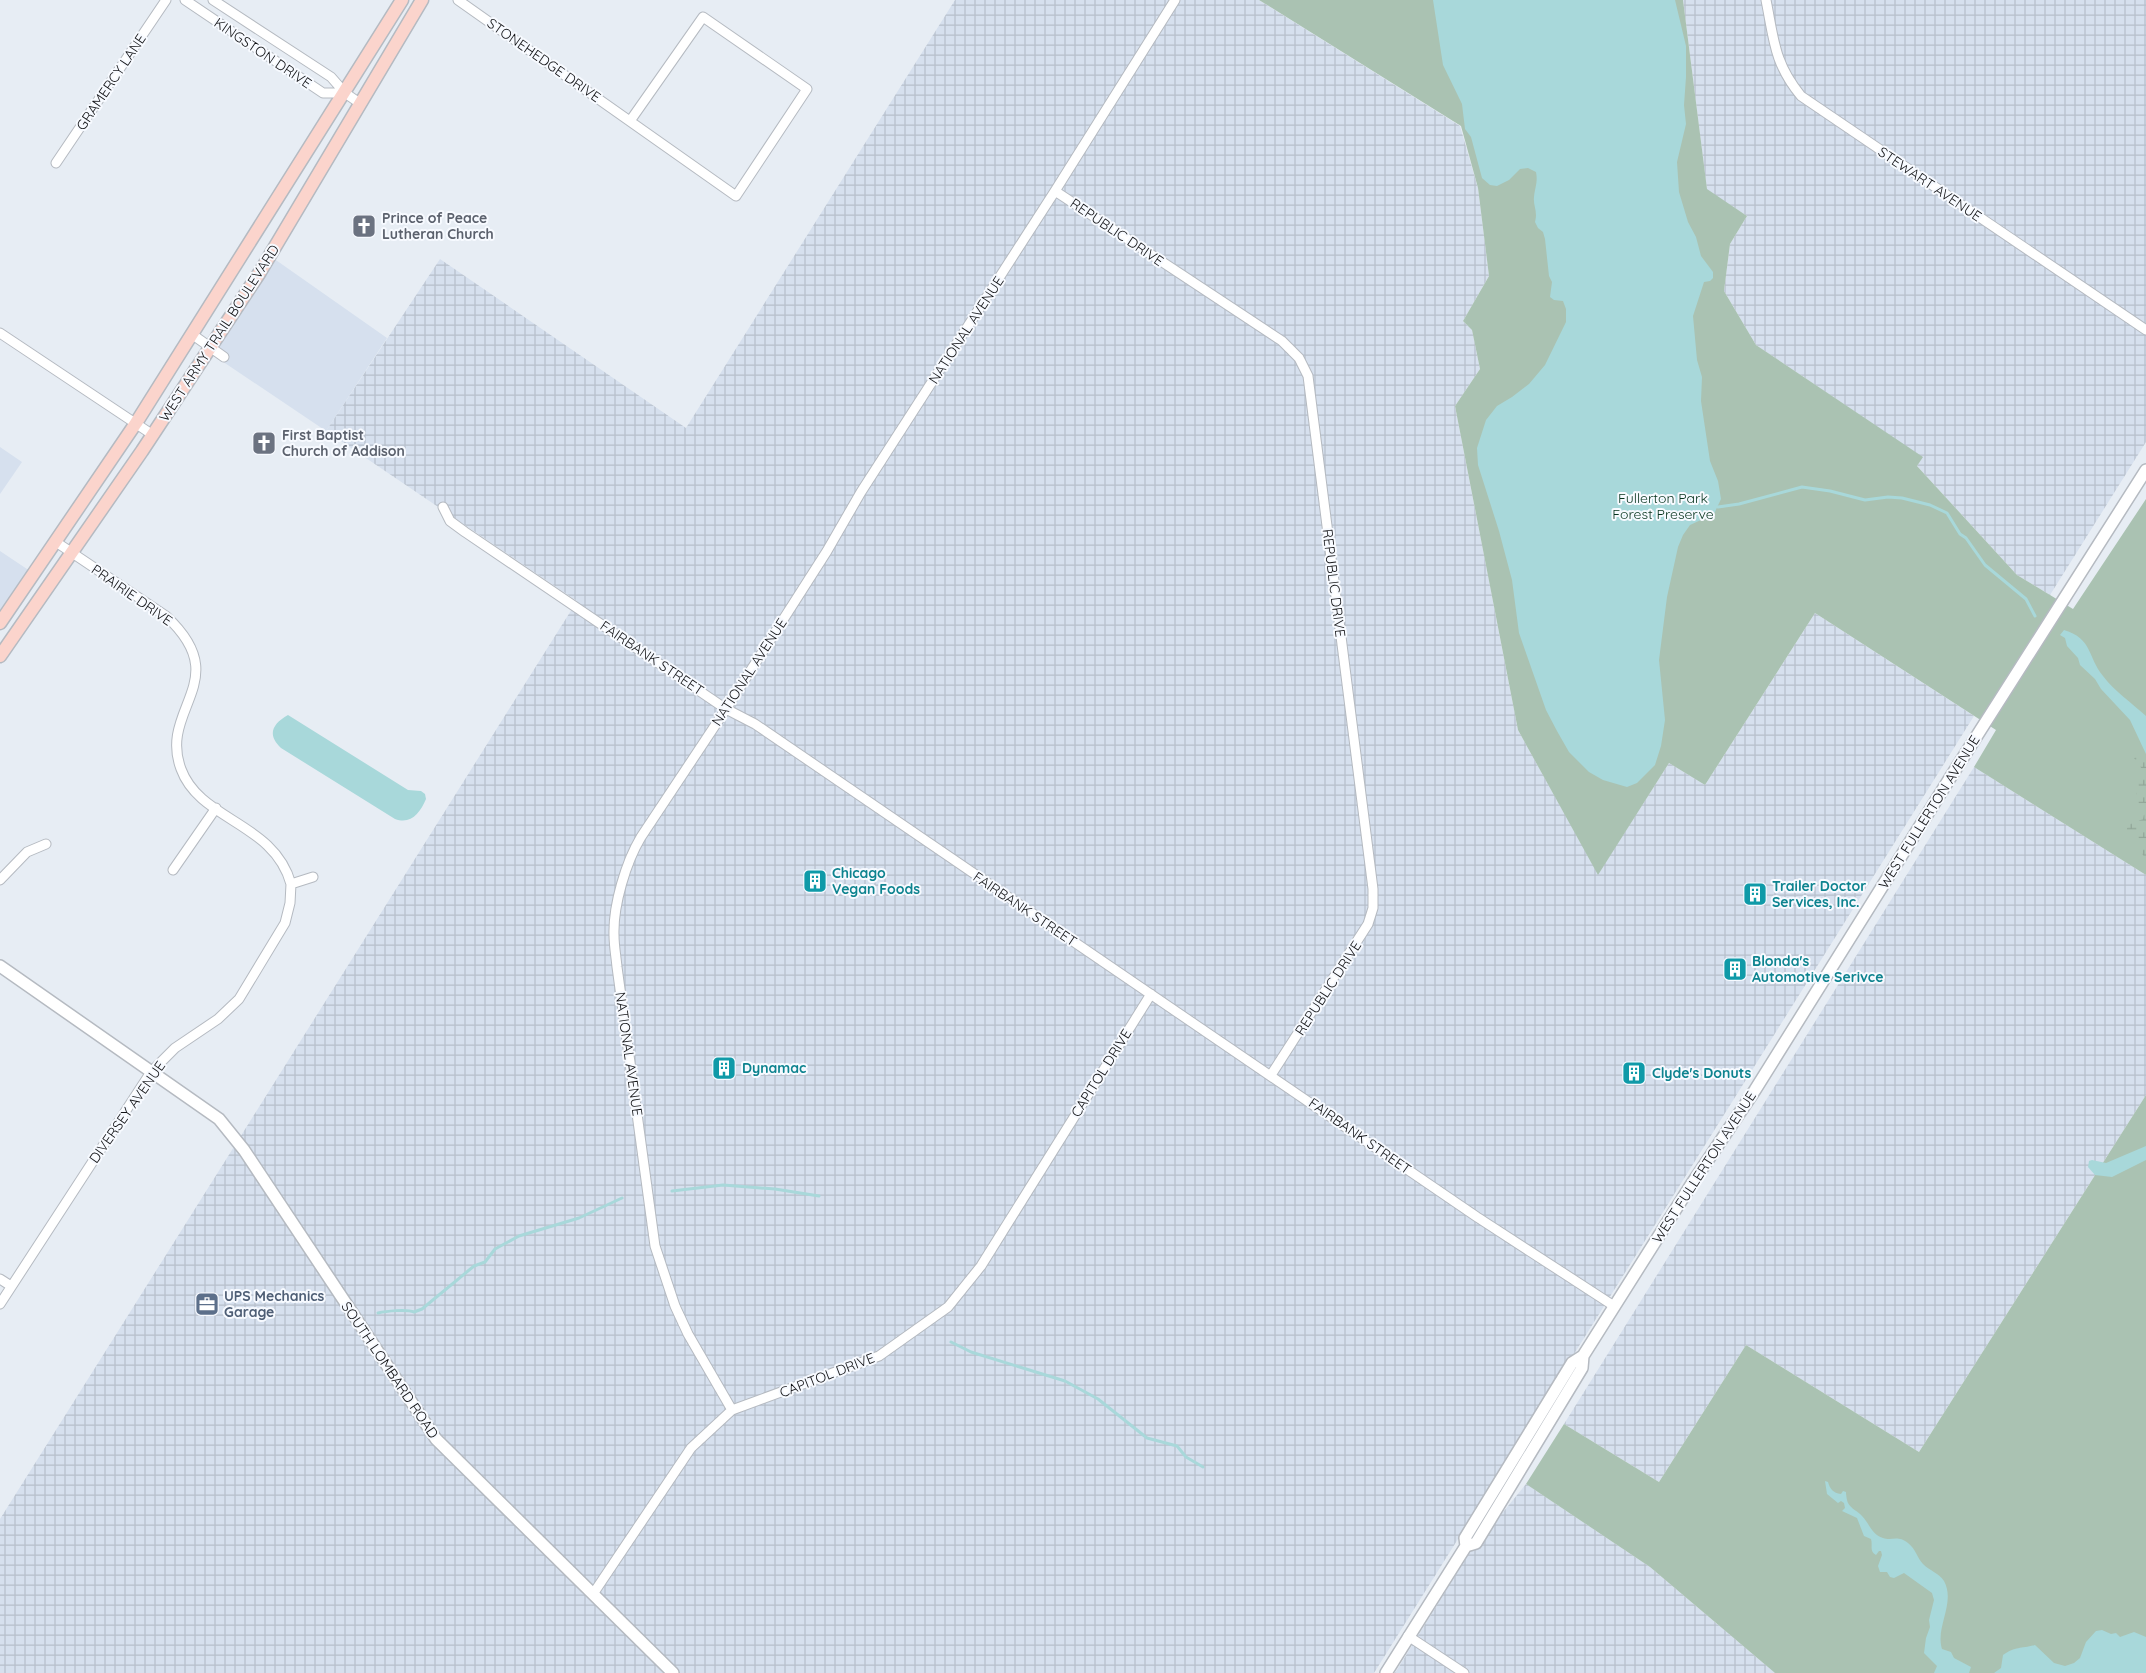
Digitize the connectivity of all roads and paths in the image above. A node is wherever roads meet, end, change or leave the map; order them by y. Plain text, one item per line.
1 (166, 0) edge
2 (185, 0) edge
3 (213, 0) edge
4 (402, 0) edge
5 (422, 0) edge
6 (458, 0) edge
7 (1175, 0) edge
8 (1766, 0) edge
9 (345, 94) junction
10 (361, 104) junction
11 (630, 121) junction
12 (56, 163) dead end
13 (1055, 191) junction
14 (264, 222) junction
15 (283, 234) junction
16 (240, 260) junction
17 (260, 272) junction
18 (2146, 330) edge
19 (0, 333) edge
20 (193, 335) junction
21 (210, 347) junction
22 (224, 357) dead end
23 (136, 423) junction
24 (153, 435) junction
25 (2146, 470) edge
26 (443, 507) dead end
27 (56, 542) junction
28 (72, 554) junction
29 (0, 623) edge
30 (0, 656) edge
31 (726, 709) junction
32 (216, 808) junction
33 (46, 844) dead end
34 (173, 870) dead end
35 (314, 877) dead end
36 (0, 880) edge
37 (291, 884) junction
38 (0, 966) edge
39 (1151, 994) junction
40 (146, 1069) junction
41 (1271, 1075) junction
42 (0, 1279) edge
43 (11, 1286) junction
44 (0, 1304) edge
45 (1614, 1306) junction
46 (732, 1410) junction
47 (593, 1594) junction
48 (1408, 1636) junction
49 (673, 1673) edge
50 (1386, 1673) edge
51 (1464, 1673) edge

1 - 12 street, GRAMERCY LANE
2 - 9 street, KINGSTON DRIVE
3 - 9 street, KINGSTON DRIVE
4 - 9 main road, WEST ARMY TRAIL BOULEVARD
5 - 10 main road, WEST ARMY TRAIL BOULEVARD
6 - 11 street, STONEHEDGE DRIVE
7 - 13 street, NATIONAL AVENUE
8 - 18 street, STEWART AVENUE
9 - 10 street, KINGSTON DRIVE
9 - 14 main road, WEST ARMY TRAIL BOULEVARD
10 - 15 main road, WEST ARMY TRAIL BOULEVARD
11 - 11 street, STONEHEDGE DRIVE
13 - 31 street, NATIONAL AVENUE
13 - 41 street, REPUBLIC DRIVE
14 - 15 main road
14 - 16 main road, WEST ARMY TRAIL BOULEVARD
15 - 17 main road, WEST ARMY TRAIL BOULEVARD
16 - 17 main road
16 - 20 main road, WEST ARMY TRAIL BOULEVARD
17 - 21 main road, WEST ARMY TRAIL BOULEVARD
19 - 23 street
20 - 21 street
20 - 23 main road, WEST ARMY TRAIL BOULEVARD
21 - 22 street
21 - 24 main road, WEST ARMY TRAIL BOULEVARD
23 - 24 street
23 - 27 main road, WEST ARMY TRAIL BOULEVARD
24 - 28 main road, WEST ARMY TRAIL BOULEVARD
25 - 45 street, WEST FULLERTON AVENUE
26 - 31 street, FAIRBANK STREET
27 - 28 street, PRAIRIE DRIVE
27 - 29 main road, WEST ARMY TRAIL BOULEVARD
28 - 30 main road, WEST ARMY TRAIL BOULEVARD
28 - 32 street, PRAIRIE DRIVE
31 - 39 street, FAIRBANK STREET
31 - 46 street, NATIONAL AVENUE
32 - 34 street
32 - 37 street, PRAIRIE DRIVE
33 - 36 street
35 - 37 street
37 - 40 street, DIVERSEY AVENUE
38 - 40 street, SOUTH LOMBARD ROAD
39 - 41 street, FAIRBANK STREET
39 - 46 street, CAPITOL DRIVE
40 - 43 street, DIVERSEY AVENUE
40 - 47 street, SOUTH LOMBARD ROAD
41 - 45 street, FAIRBANK STREET
42 - 43 street
43 - 44 street, DIVERSEY AVENUE
45 - 48 street, WEST FULLERTON AVENUE
46 - 47 street, CAPITOL DRIVE
47 - 49 street, SOUTH LOMBARD ROAD
48 - 50 street, WEST FULLERTON AVENUE
48 - 51 street

